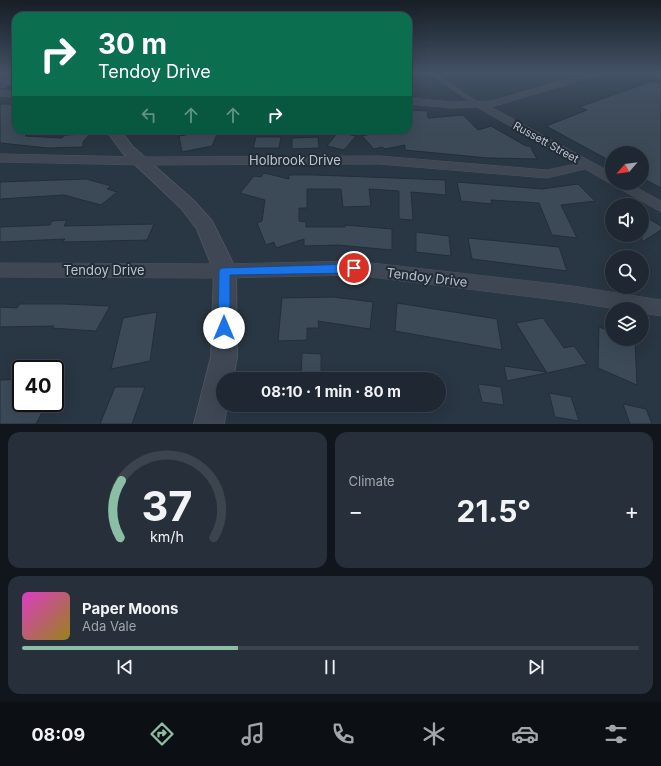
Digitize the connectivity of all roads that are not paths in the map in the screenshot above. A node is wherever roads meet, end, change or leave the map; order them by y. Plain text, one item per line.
1 (0, 93) edge
2 (461, 93) edge
3 (534, 93) edge
4 (12, 94) edge
5 (412, 101) edge
6 (480, 105) junction
7 (116, 134) edge
8 (0, 158) edge
9 (142, 162) junction
10 (588, 165) junction
11 (605, 175) edge
12 (631, 190) edge
13 (661, 207) edge
14 (0, 270) edge
15 (225, 271) junction
16 (661, 308) edge
17 (209, 424) edge

1 - 4 street
2 - 6 lane
3 - 6 street
5 - 6 street
6 - 10 street, Russett Street
7 - 9 street
8 - 9 street, Holbrook Drive
9 - 10 street, Holbrook Drive
9 - 15 street
10 - 11 street, Russett Street
12 - 13 street
14 - 15 street, Tendoy Drive
15 - 16 street, Tendoy Drive
15 - 17 street

